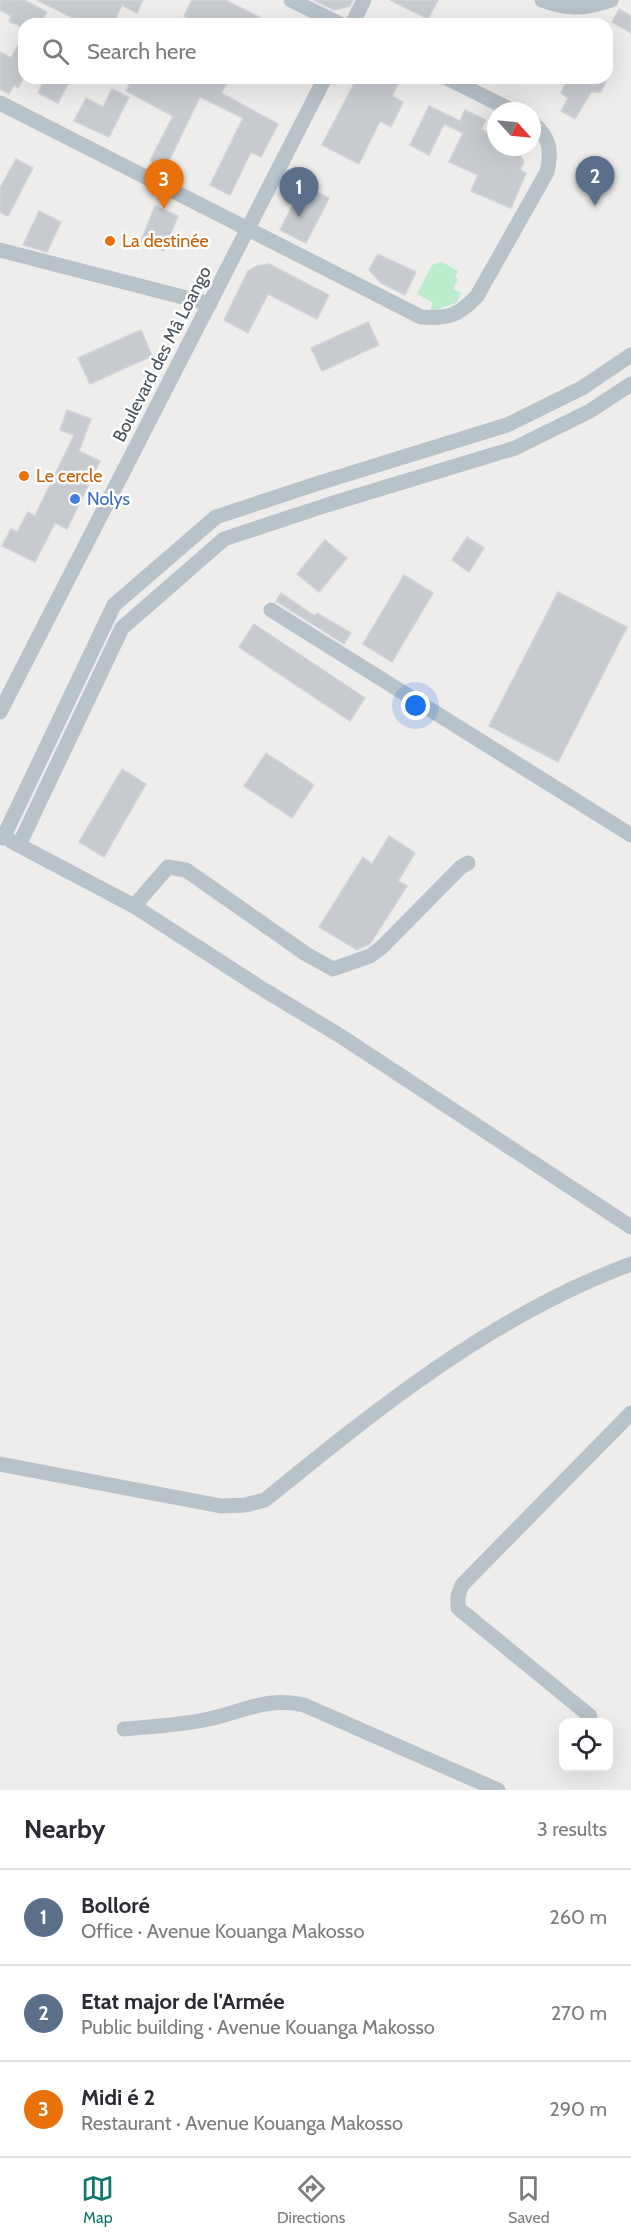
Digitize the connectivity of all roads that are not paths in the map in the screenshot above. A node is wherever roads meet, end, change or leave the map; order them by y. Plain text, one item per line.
1 (291, 0) edge
2 (364, 0) edge
3 (542, 0) edge
4 (611, 0) edge
5 (328, 18) edge
6 (355, 18) edge
7 (322, 84) edge
8 (459, 84) edge
9 (495, 102) edge
10 (0, 103) edge
11 (541, 130) edge
12 (248, 228) junction
13 (0, 250) edge
14 (210, 304) junction
15 (631, 355) edge
16 (631, 384) edge
17 (271, 610) dead end
18 (0, 712) edge
19 (631, 835) edge
20 (2, 837) edge
21 (19, 845) junction
22 (468, 863) dead end
23 (134, 906) junction
24 (631, 1227) edge
25 (631, 1264) edge
26 (631, 1413) edge
27 (0, 1464) edge
28 (590, 1716) dead end
29 (124, 1729) dead end
30 (498, 1790) edge

1 - 5 street
2 - 6 street
3 - 4 street
7 - 12 street, Boulevard des Mâ Loango
8 - 9 street
10 - 12 street
11 - 12 street
12 - 14 street, Boulevard des Mâ Loango
13 - 14 street
14 - 18 street, Boulevard des Mâ Loango
15 - 20 street
16 - 21 street
17 - 19 street
20 - 21 street
21 - 23 street
22 - 23 street
23 - 24 street
25 - 27 street
26 - 28 street
29 - 30 street

